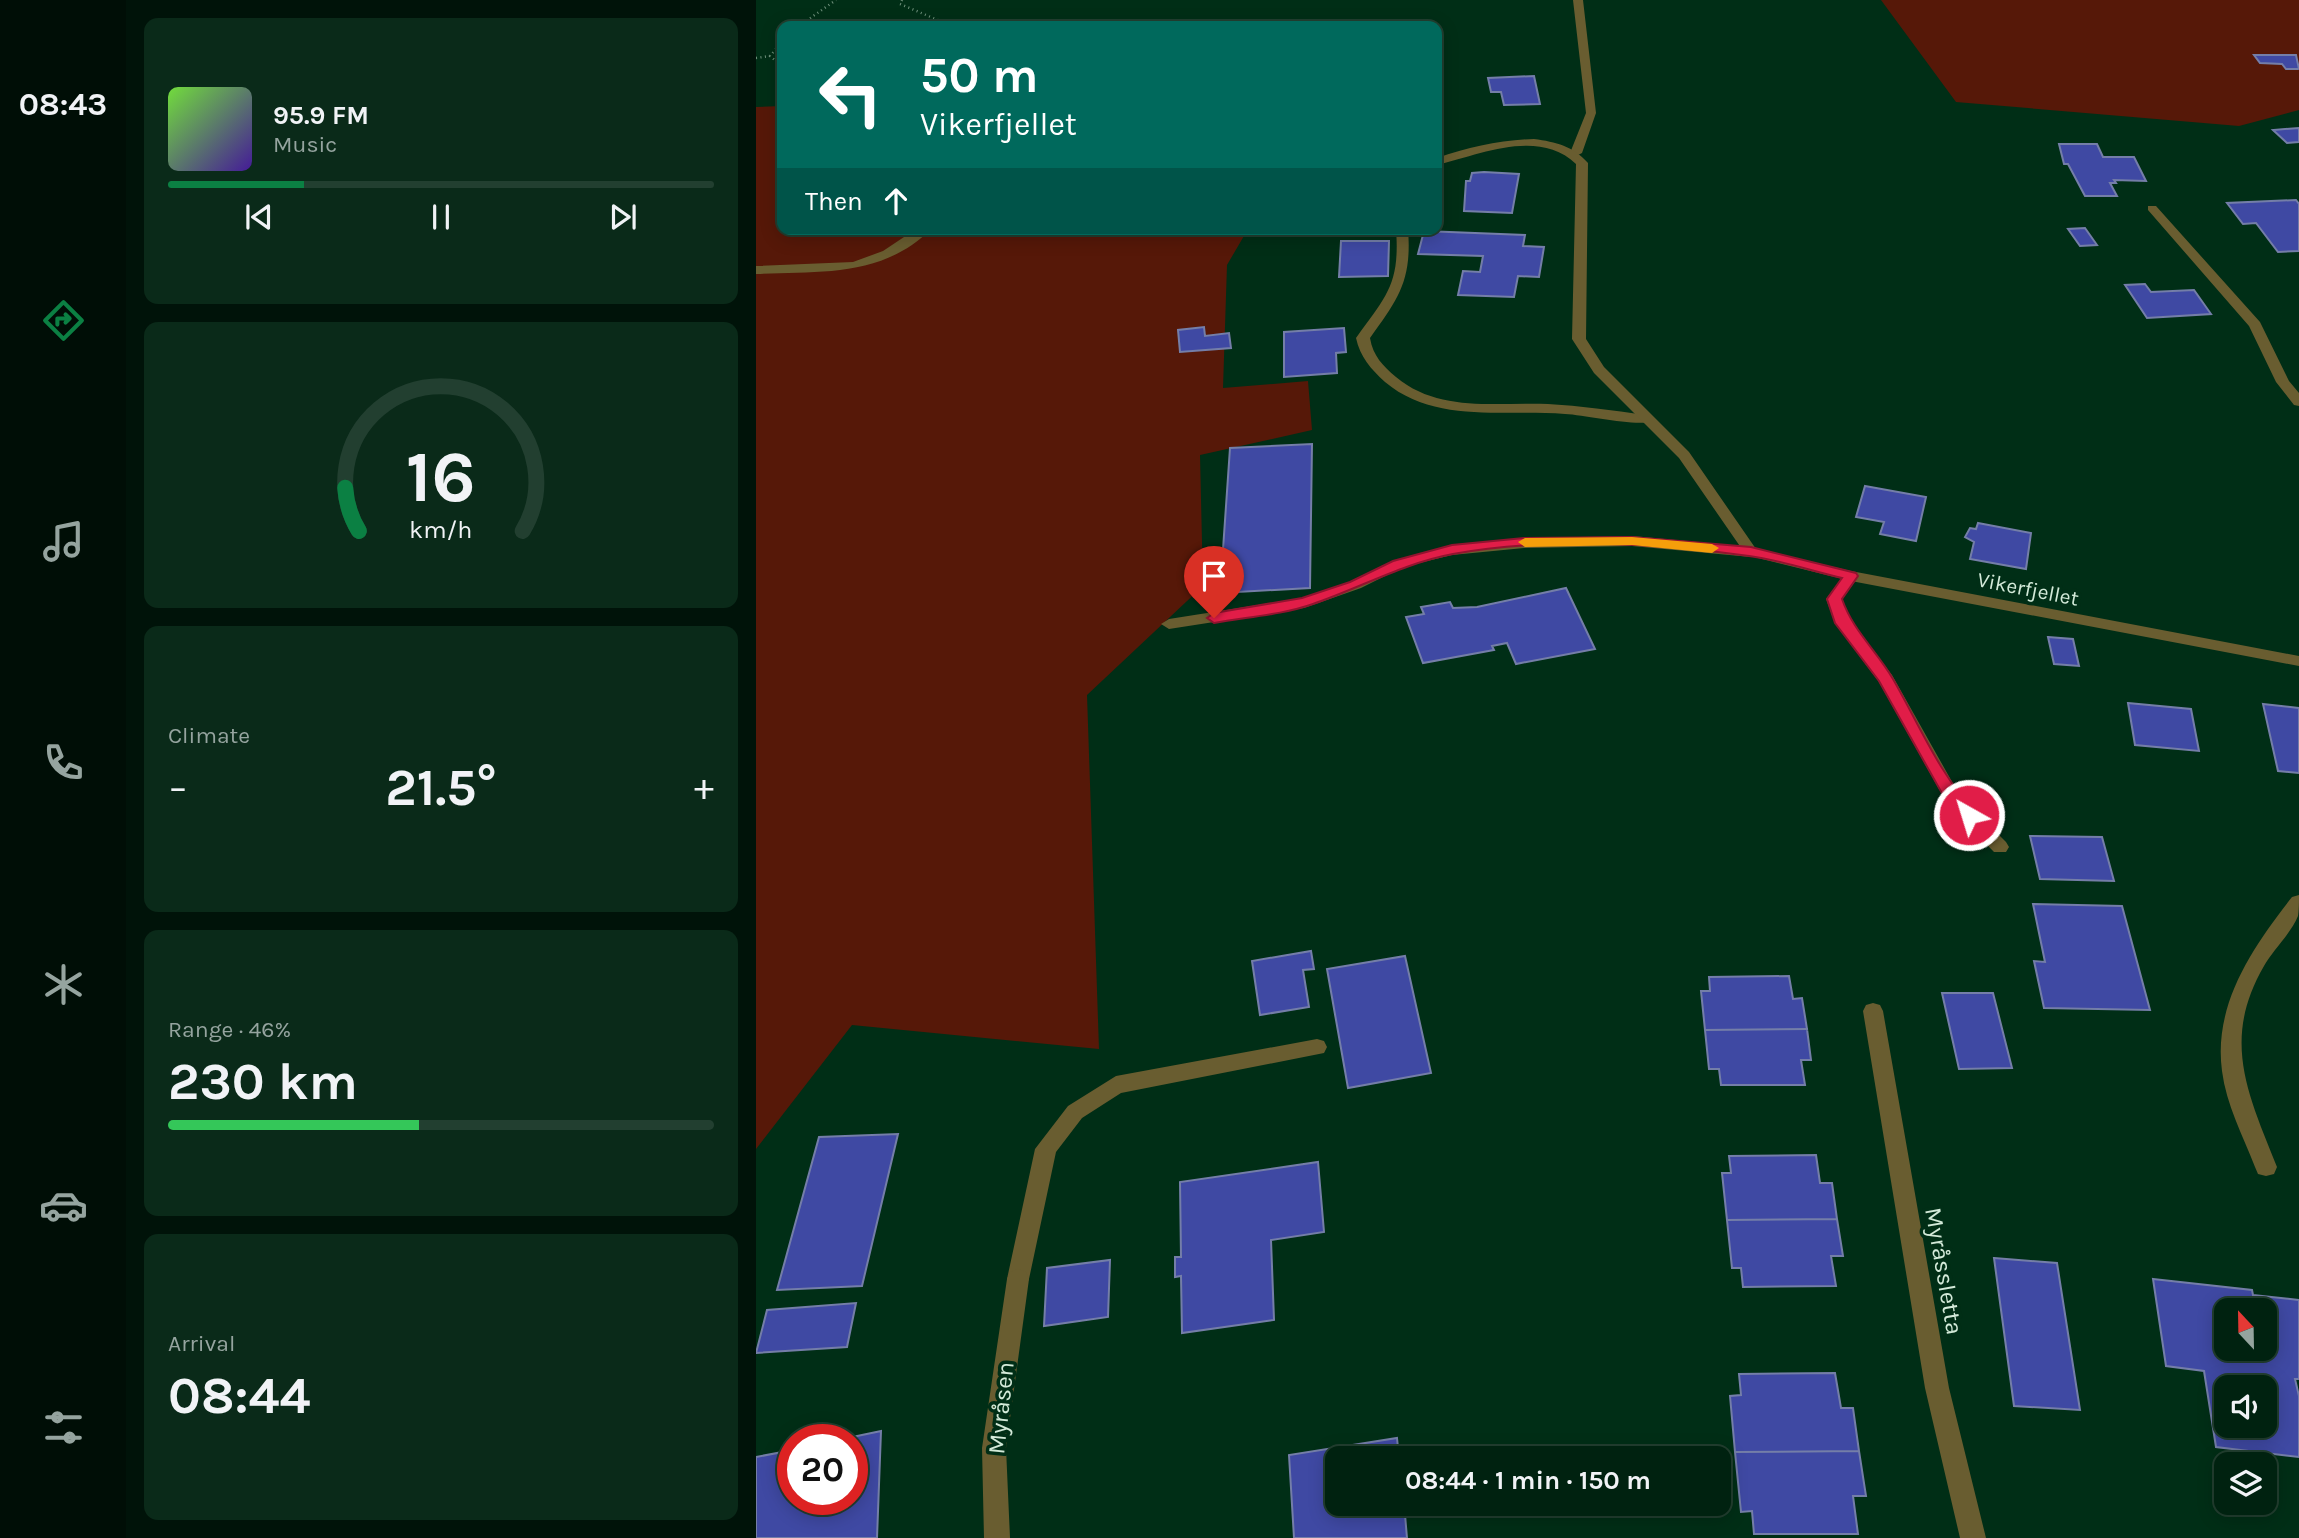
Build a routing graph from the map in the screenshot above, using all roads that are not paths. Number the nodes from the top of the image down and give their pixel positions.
1 (1578, 0) edge
2 (1576, 153) junction
3 (1442, 159) edge
4 (2152, 208) dead end
5 (917, 235) edge
6 (1402, 235) edge
7 (756, 270) edge
8 (2299, 402) edge
9 (1645, 419) junction
10 (1751, 552) junction
11 (1851, 576) junction
12 (1169, 624) dead end
13 (2299, 661) edge
14 (2000, 847) dead end
15 (2299, 902) edge
16 (1873, 1011) dead end
17 (1317, 1047) dead end
18 (2266, 1167) dead end
19 (997, 1538) edge
20 (1972, 1538) edge

1 - 2 street
2 - 3 street
2 - 9 street
4 - 8 street
5 - 7 street
6 - 9 street
9 - 10 street
10 - 11 street, Vikerfjellet
10 - 12 street, Vikerfjellet
11 - 13 street, Vikerfjellet
11 - 14 street
15 - 18 street
16 - 20 street, Myråssletta
17 - 19 street, Myråsen

